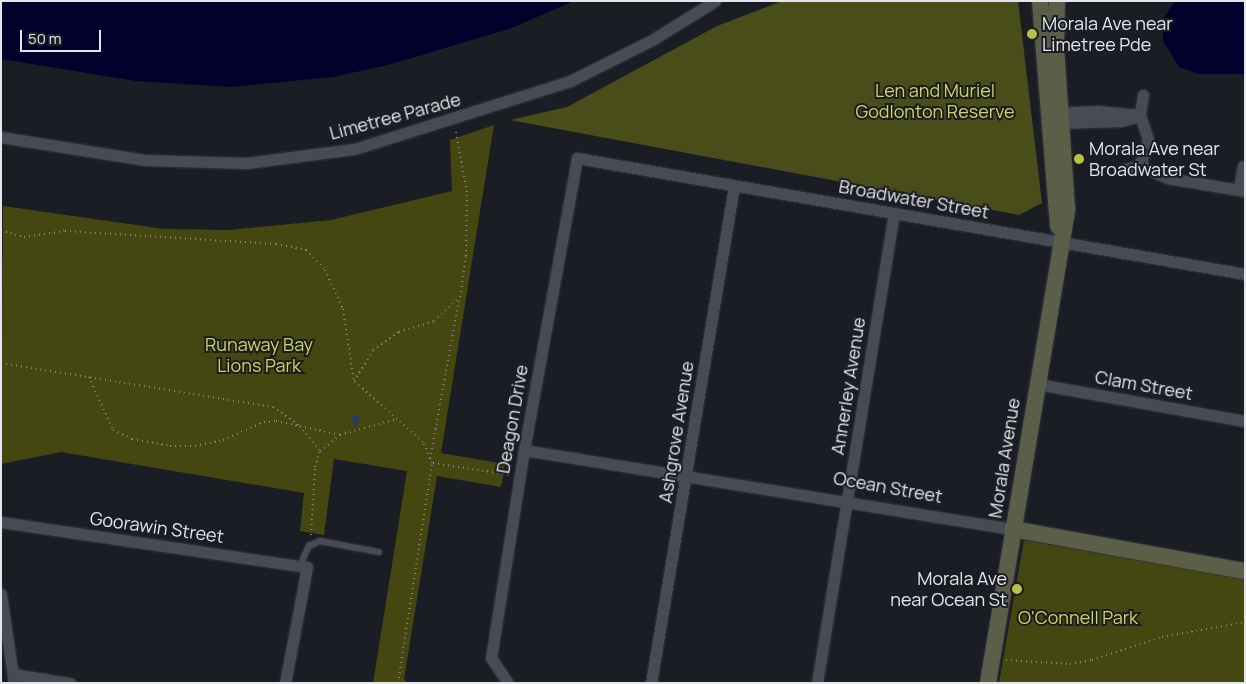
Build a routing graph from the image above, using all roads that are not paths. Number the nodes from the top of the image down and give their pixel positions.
1 (714, 1) edge
2 (1040, 1) edge
3 (1057, 1) edge
4 (1144, 95) dead end
5 (1140, 116) junction
6 (1056, 118) junction
7 (1, 137) edge
8 (577, 158) joint
9 (1142, 164) junction
10 (1243, 166) dead end
11 (1120, 171) dead end
12 (734, 186) junction
13 (1242, 191) edge
14 (894, 214) junction
15 (1060, 240) junction
16 (1245, 274) edge
17 (1037, 384) junction
18 (1245, 421) edge
19 (524, 450) junction
20 (687, 475) junction
21 (848, 501) junction
22 (1, 522) edge
23 (1013, 529) junction
24 (379, 552) dead end
25 (303, 567) junction
26 (1245, 570) edge
27 (1, 594) edge
28 (14, 678) edge
29 (70, 683) edge
30 (285, 683) edge
31 (508, 683) edge
32 (651, 683) edge
33 (817, 683) edge
34 (988, 683) edge

1 - 7 street, Limetree Parade
2 - 6 main road, Morala Avenue
3 - 6 main road, Morala Avenue
4 - 5 street
5 - 6 street
5 - 9 street
6 - 15 main road, Morala Avenue
8 - 12 street, Broadwater Street
8 - 19 street, Deagon Drive
9 - 11 street
9 - 13 street
10 - 13 street
12 - 14 street, Broadwater Street
12 - 20 street, Ashgrove Avenue
14 - 15 street, Broadwater Street
14 - 21 street, Annerley Avenue
15 - 16 street, Broadwater Street
15 - 17 main road, Morala Avenue
17 - 18 street, Clam Street
17 - 23 main road, Morala Avenue
19 - 20 street, Ocean Street
19 - 31 street, Deagon Drive
20 - 21 street, Ocean Street
20 - 32 street, Ashgrove Avenue
21 - 23 street, Ocean Street
21 - 33 street, Annerley Avenue
22 - 25 street, Goorawin Street
23 - 26 main road, Ocean Street
23 - 34 main road, Morala Avenue
24 - 25 lane
25 - 30 street
27 - 28 street
28 - 29 street

